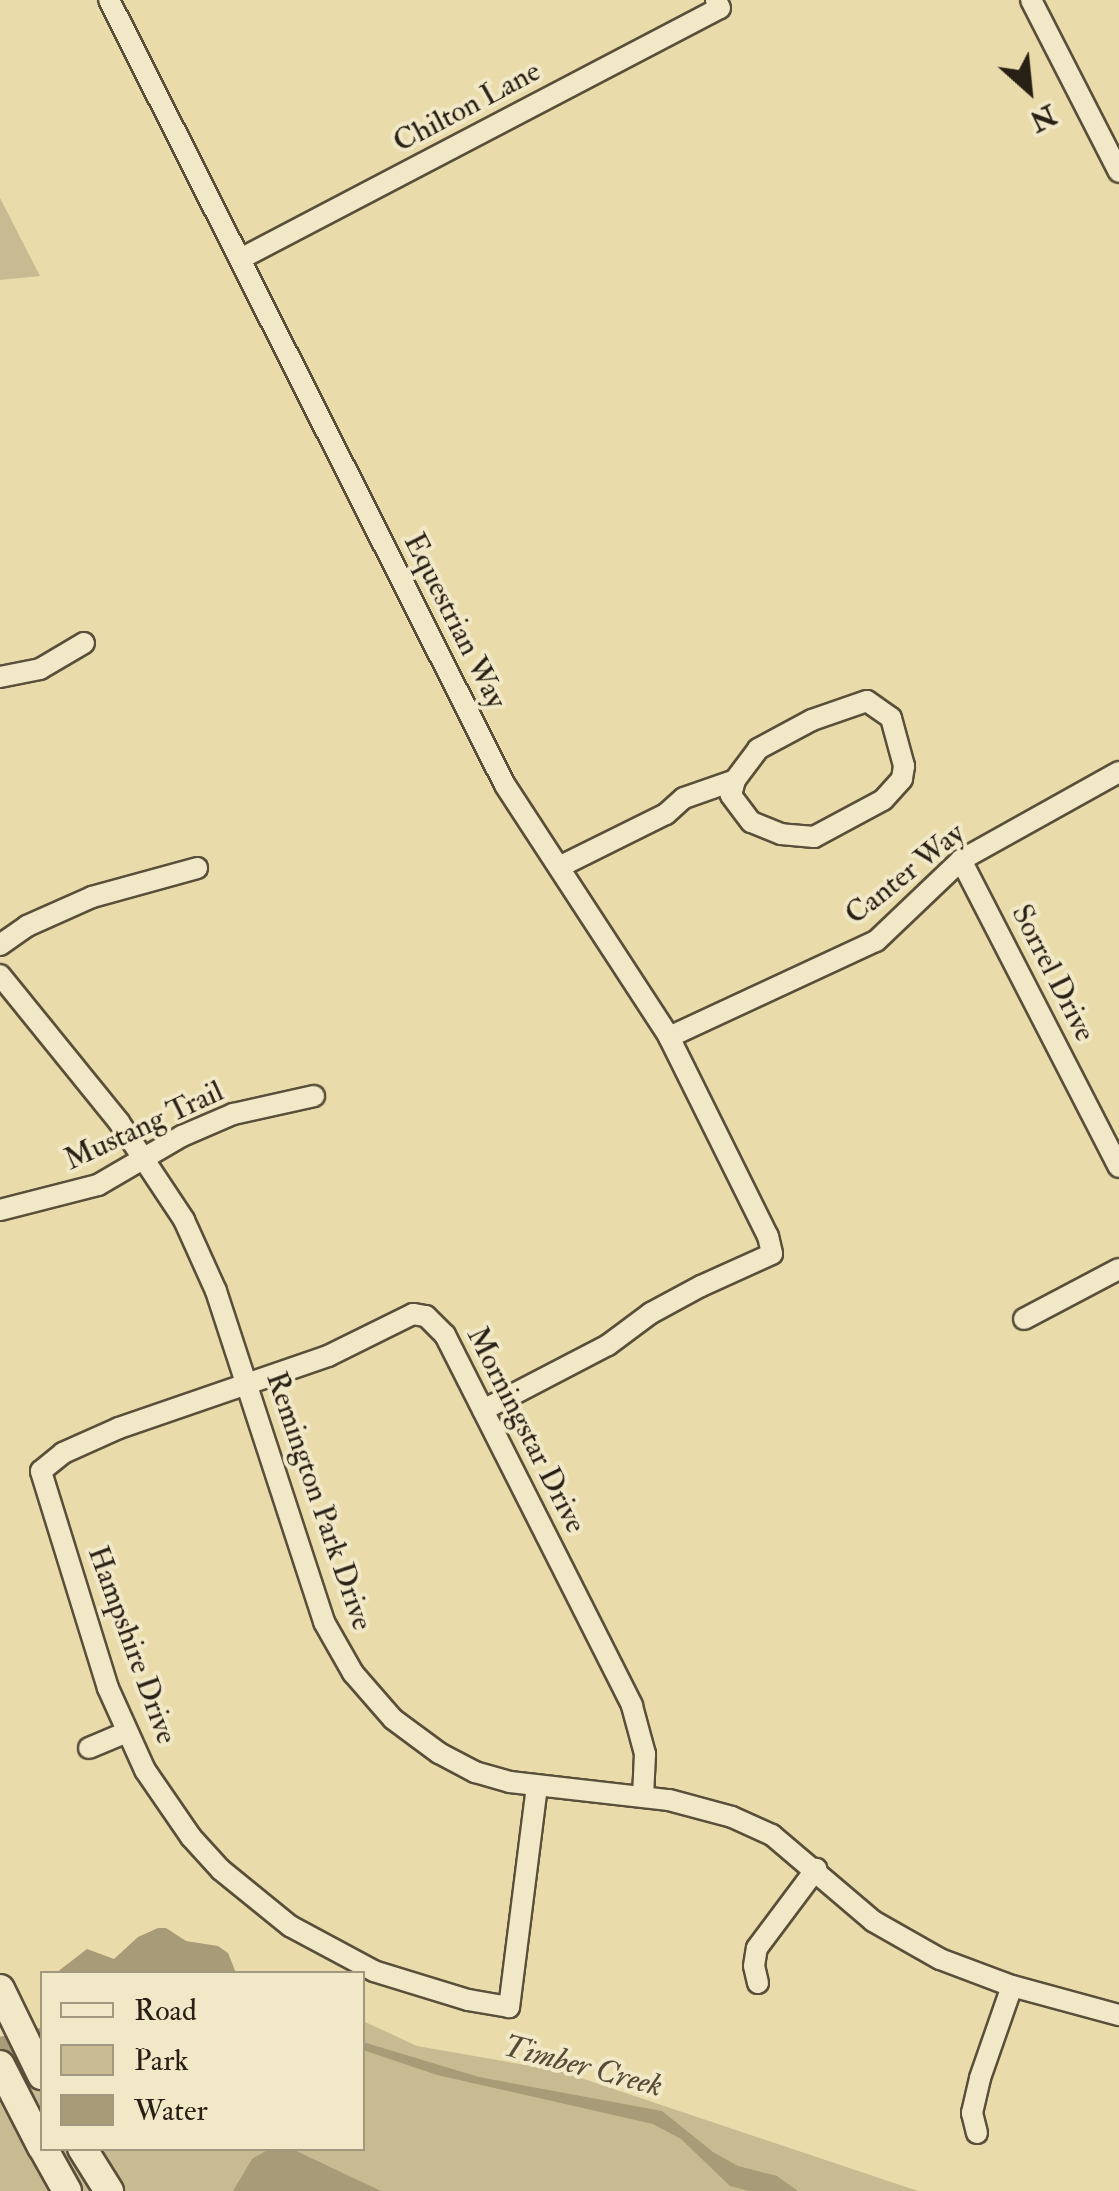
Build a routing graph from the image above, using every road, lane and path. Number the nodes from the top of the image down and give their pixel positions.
1 (109, 0) edge
2 (1030, 0) edge
3 (718, 4) edge
4 (1119, 172) edge
5 (242, 258) junction
6 (84, 644) dead end
7 (0, 677) edge
8 (1119, 772) edge
9 (734, 780) junction
10 (961, 860) junction
11 (558, 867) junction
12 (197, 868) dead end
13 (0, 945) edge
14 (0, 975) edge
15 (670, 1037) junction
16 (314, 1096) dead end
17 (144, 1158) junction
18 (1119, 1166) edge
19 (0, 1210) edge
20 (1119, 1269) edge
21 (1024, 1319) dead end
22 (248, 1384) junction
23 (483, 1410) junction
24 (41, 1471) joint
25 (127, 1732) junction
26 (89, 1748) dead end
27 (537, 1786) junction
28 (643, 1797) junction
29 (816, 1869) junction
30 (758, 1984) dead end
31 (1012, 1986) junction
32 (3, 1996) edge
33 (1119, 2016) edge
34 (0, 2065) edge
35 (40, 2071) edge
36 (976, 2132) dead end
37 (40, 2143) edge
38 (45, 2151) edge
39 (84, 2151) edge
40 (67, 2191) edge
41 (108, 2191) edge

1 - 5 street, Equestrian Way
2 - 4 street
3 - 5 street, Chilton Lane
5 - 11 street, Equestrian Way
6 - 7 street
8 - 10 street, Canter Way
9 - 9 street
9 - 11 street
10 - 15 street, Canter Way
10 - 18 street, Sorrel Drive
11 - 15 street, Equestrian Way
12 - 13 street
14 - 17 street, Remington Park Drive
15 - 23 street, Equestrian Way
16 - 17 street, Mustang Trail
17 - 19 street, Mustang Trail
17 - 22 street, Remington Park Drive
20 - 21 street
22 - 23 street, Morningstar Drive
22 - 24 street, Morningstar Drive
22 - 27 street, Remington Park Drive
23 - 28 street, Morningstar Drive
24 - 25 street, Hampshire Drive
25 - 26 street
25 - 27 street, Hampshire Drive
27 - 28 street, Remington Park Drive
28 - 29 street, Remington Park Drive
29 - 30 street
29 - 31 street, Remington Park Drive
31 - 33 street, Remington Park Drive
31 - 36 street
32 - 35 main road
34 - 37 main road
38 - 40 main road
39 - 41 main road

